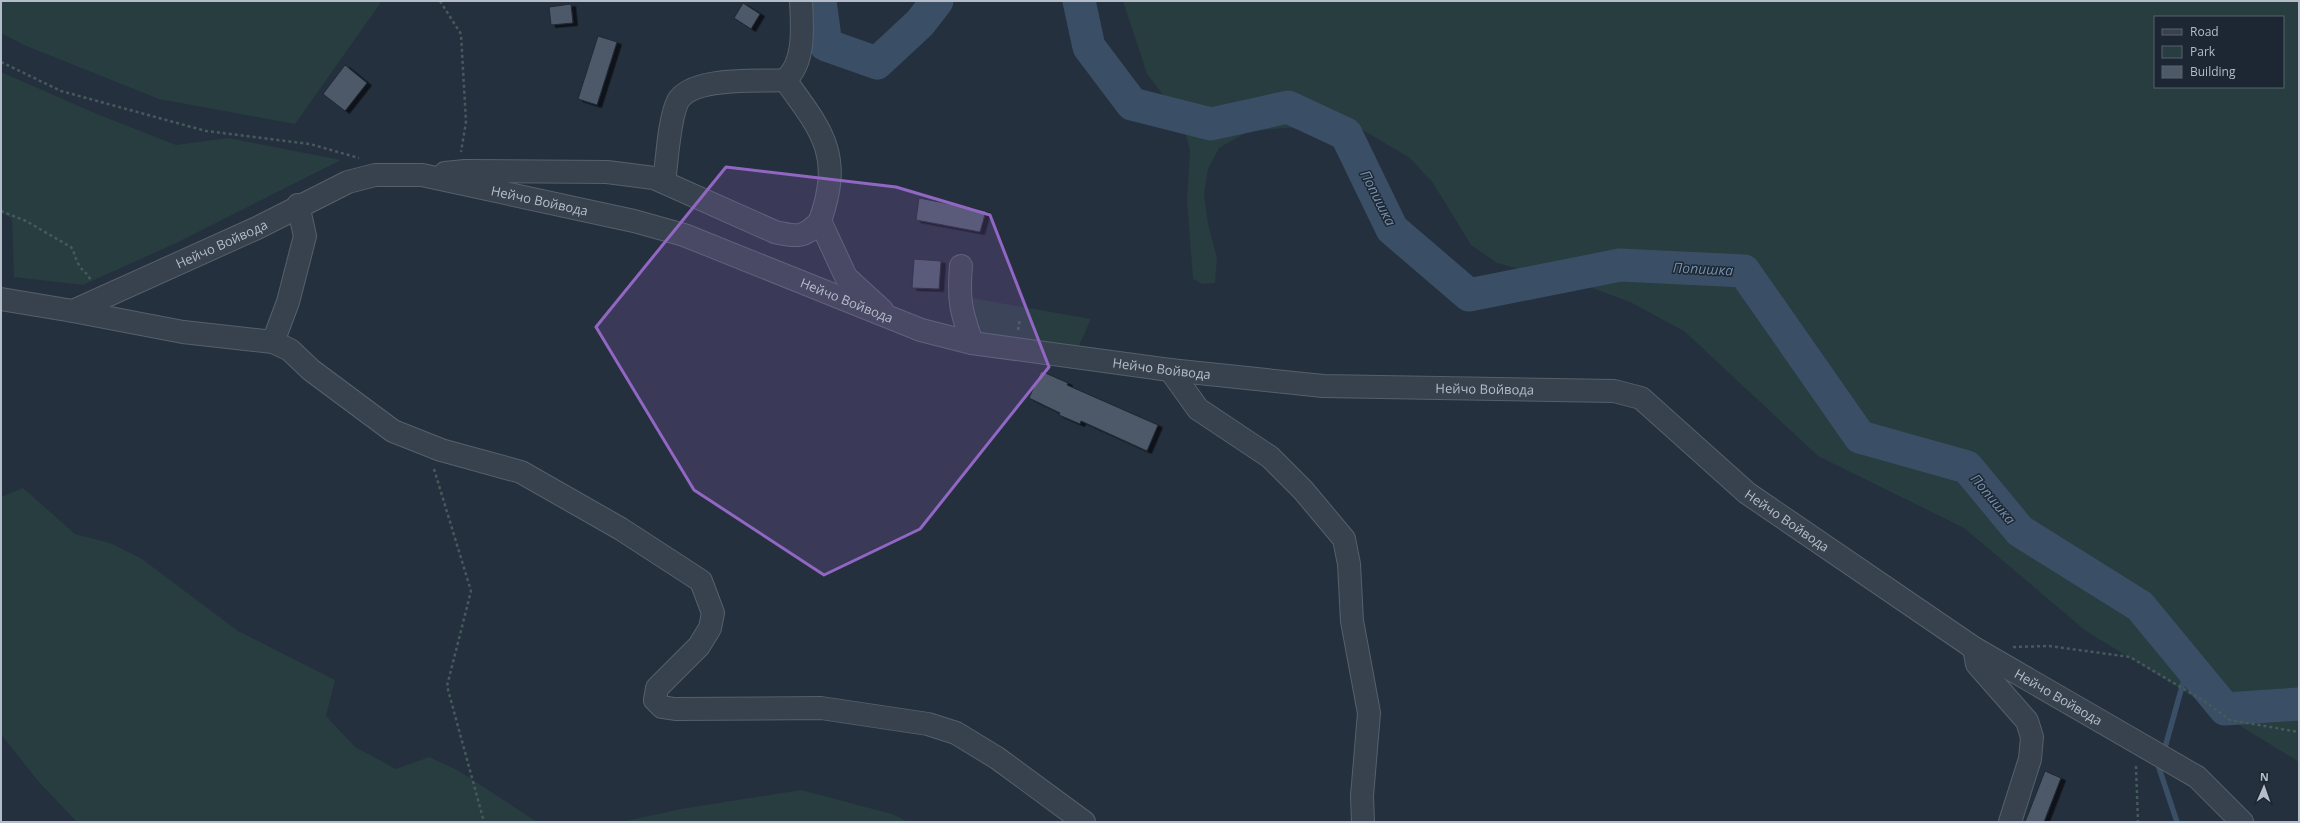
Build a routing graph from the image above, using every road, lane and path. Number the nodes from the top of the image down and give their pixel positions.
1 (440, 1) edge
2 (801, 1) edge
3 (1, 62) edge
4 (785, 80) junction
5 (362, 158) dead end
6 (457, 172) junction
7 (422, 175) junction
8 (664, 182) junction
9 (298, 206) junction
10 (1, 211) edge
11 (820, 221) junction
12 (960, 266) dead end
13 (1, 299) edge
14 (99, 300) junction
15 (73, 311) junction
16 (892, 318) junction
17 (273, 342) junction
18 (972, 343) junction
19 (1170, 370) junction
20 (426, 444) junction
21 (2012, 647) dead end
22 (1974, 648) junction
23 (2299, 732) edge
24 (2136, 742) junction
25 (484, 822) edge
26 (1084, 822) edge
27 (1363, 822) edge
28 (2010, 822) edge
29 (2138, 822) edge
30 (2242, 822) edge

1 - 6 path
2 - 4 street
3 - 5 path
4 - 8 street
4 - 11 street
6 - 7 street
6 - 8 street
7 - 9 street, Нейчо Войвода
7 - 16 street, Нейчо Войвода
8 - 11 street
9 - 14 street, Нейчо Войвода
9 - 17 street
10 - 14 path
11 - 16 street
12 - 18 street
13 - 15 street
14 - 15 street, Нейчо Войвода
15 - 17 street
16 - 18 street, Нейчо Войвода
17 - 20 street
18 - 19 street, Нейчо Войвода
19 - 22 street, Нейчо Войвода
19 - 27 street
20 - 25 path
20 - 26 street
21 - 23 path
22 - 24 street, Нейчо Войвода
22 - 28 street
24 - 29 path
24 - 30 street, Нейчо Войвода

